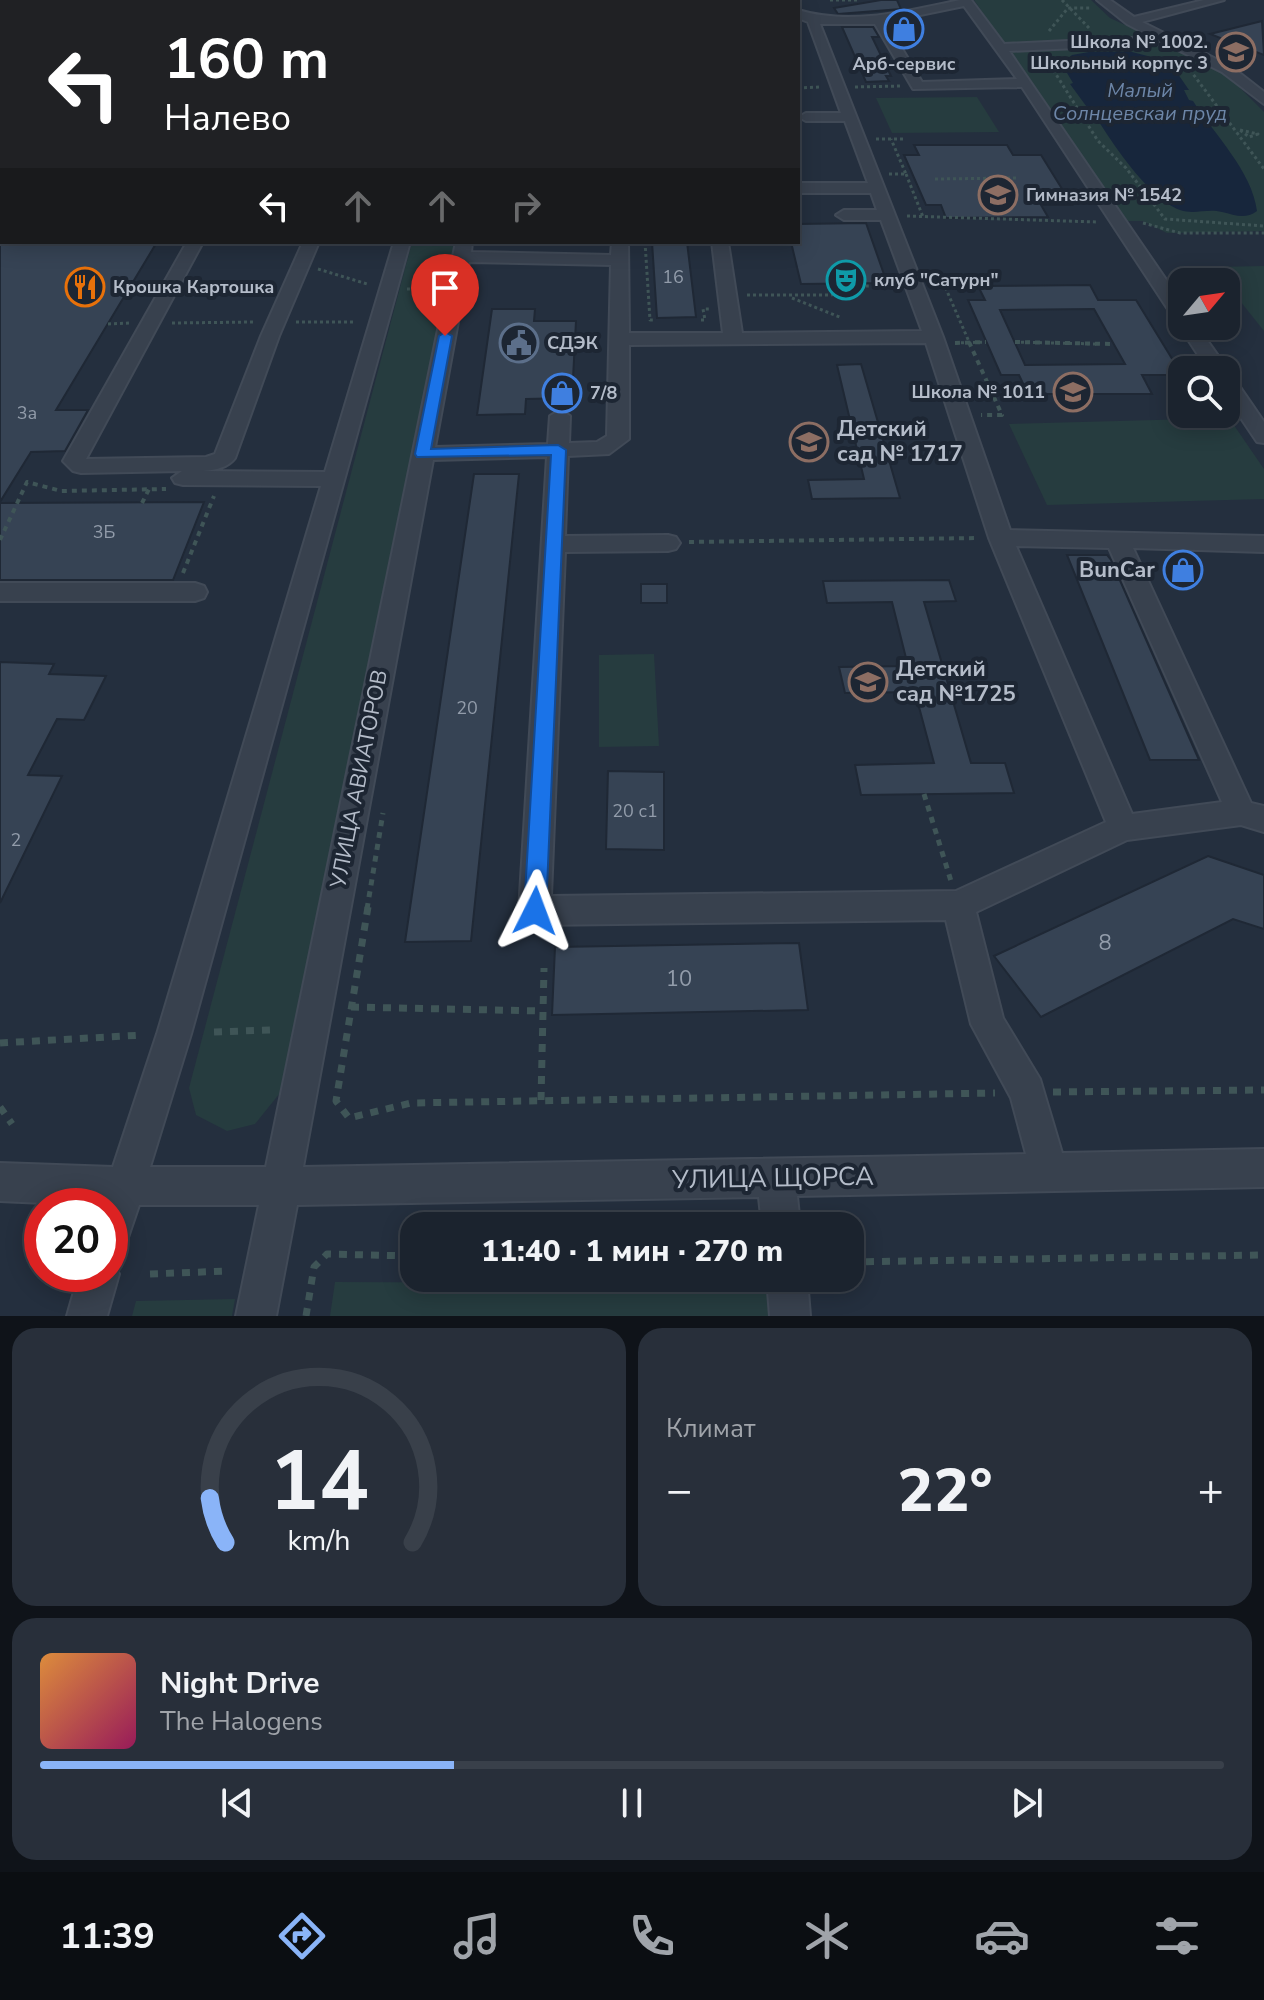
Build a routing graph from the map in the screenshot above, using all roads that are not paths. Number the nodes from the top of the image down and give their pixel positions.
1 (1153, 0) edge
2 (1218, 0) edge
3 (967, 1) edge
4 (1107, 4) edge
5 (1178, 10) junction
6 (800, 15) edge
7 (813, 20) junction
8 (879, 20) junction
9 (1131, 21) junction
10 (800, 37) edge
11 (819, 37) junction
12 (1170, 39) junction
13 (1001, 48) junction
14 (1026, 83) junction
15 (1261, 93) edge
16 (806, 117) dead end
17 (849, 117) junction
18 (800, 188) edge
19 (877, 188) junction
20 (844, 215) dead end
21 (887, 215) junction
22 (194, 244) edge
23 (310, 244) edge
24 (401, 244) edge
25 (720, 244) edge
26 (462, 250) edge
27 (620, 251) edge
28 (1168, 297) edge
29 (934, 337) junction
30 (619, 339) junction
31 (733, 339) junction
32 (1240, 402) edge
33 (560, 416) dead end
34 (1264, 437) edge
35 (558, 450) junction
36 (422, 454) junction
37 (142, 466) junction
38 (332, 479) junction
39 (1001, 538) junction
40 (1117, 540) junction
41 (668, 543) road end
42 (553, 544) junction
43 (1264, 544) edge
44 (185, 591) road end
45 (0, 592) edge
46 (1252, 815) edge
47 (1123, 828) junction
48 (958, 905) junction
49 (1264, 1168) edge
50 (1049, 1172) junction
51 (776, 1177) junction
52 (0, 1182) edge
53 (124, 1186) junction
54 (281, 1186) junction
55 (780, 1212) edge
56 (94, 1292) edge
57 (788, 1292) edge
58 (87, 1316) edge
59 (256, 1316) edge
60 (790, 1316) edge

1 - 5 street
2 - 5 street
3 - 8 street
3 - 13 street
4 - 9 street
5 - 9 street
6 - 7 street
7 - 8 street
7 - 11 street
8 - 14 street
9 - 12 street
10 - 11 street
11 - 17 street
12 - 13 street
12 - 15 street
13 - 14 street
14 - 28 street
16 - 17 street
17 - 19 street
18 - 19 street
19 - 21 street
20 - 21 street
21 - 29 street
22 - 37 street
23 - 37 street
24 - 38 street
25 - 31 street
26 - 27 street
26 - 36 street, УЛИЦА АВИАТОРОВ
27 - 30 street
29 - 31 street
29 - 39 street
30 - 31 street
30 - 35 street
32 - 34 street
33 - 35 street
35 - 36 street
35 - 42 street
36 - 54 street, УЛИЦА АВИАТОРОВ
37 - 38 street
38 - 53 street
39 - 40 street
39 - 47 street
40 - 43 street
40 - 46 street
41 - 42 street
42 - 48 street
44 - 45 street
46 - 47 street
47 - 48 street
48 - 50 street
49 - 50 street, УЛИЦА ЩОРСА
50 - 51 street, УЛИЦА ЩОРСА
51 - 54 street, УЛИЦА ЩОРСА
51 - 55 street
52 - 53 street, УЛИЦА ЩОРСА
53 - 54 street, УЛИЦА ЩОРСА
54 - 59 street, УЛИЦА АВИАТОРОВ
56 - 58 street
57 - 60 street

